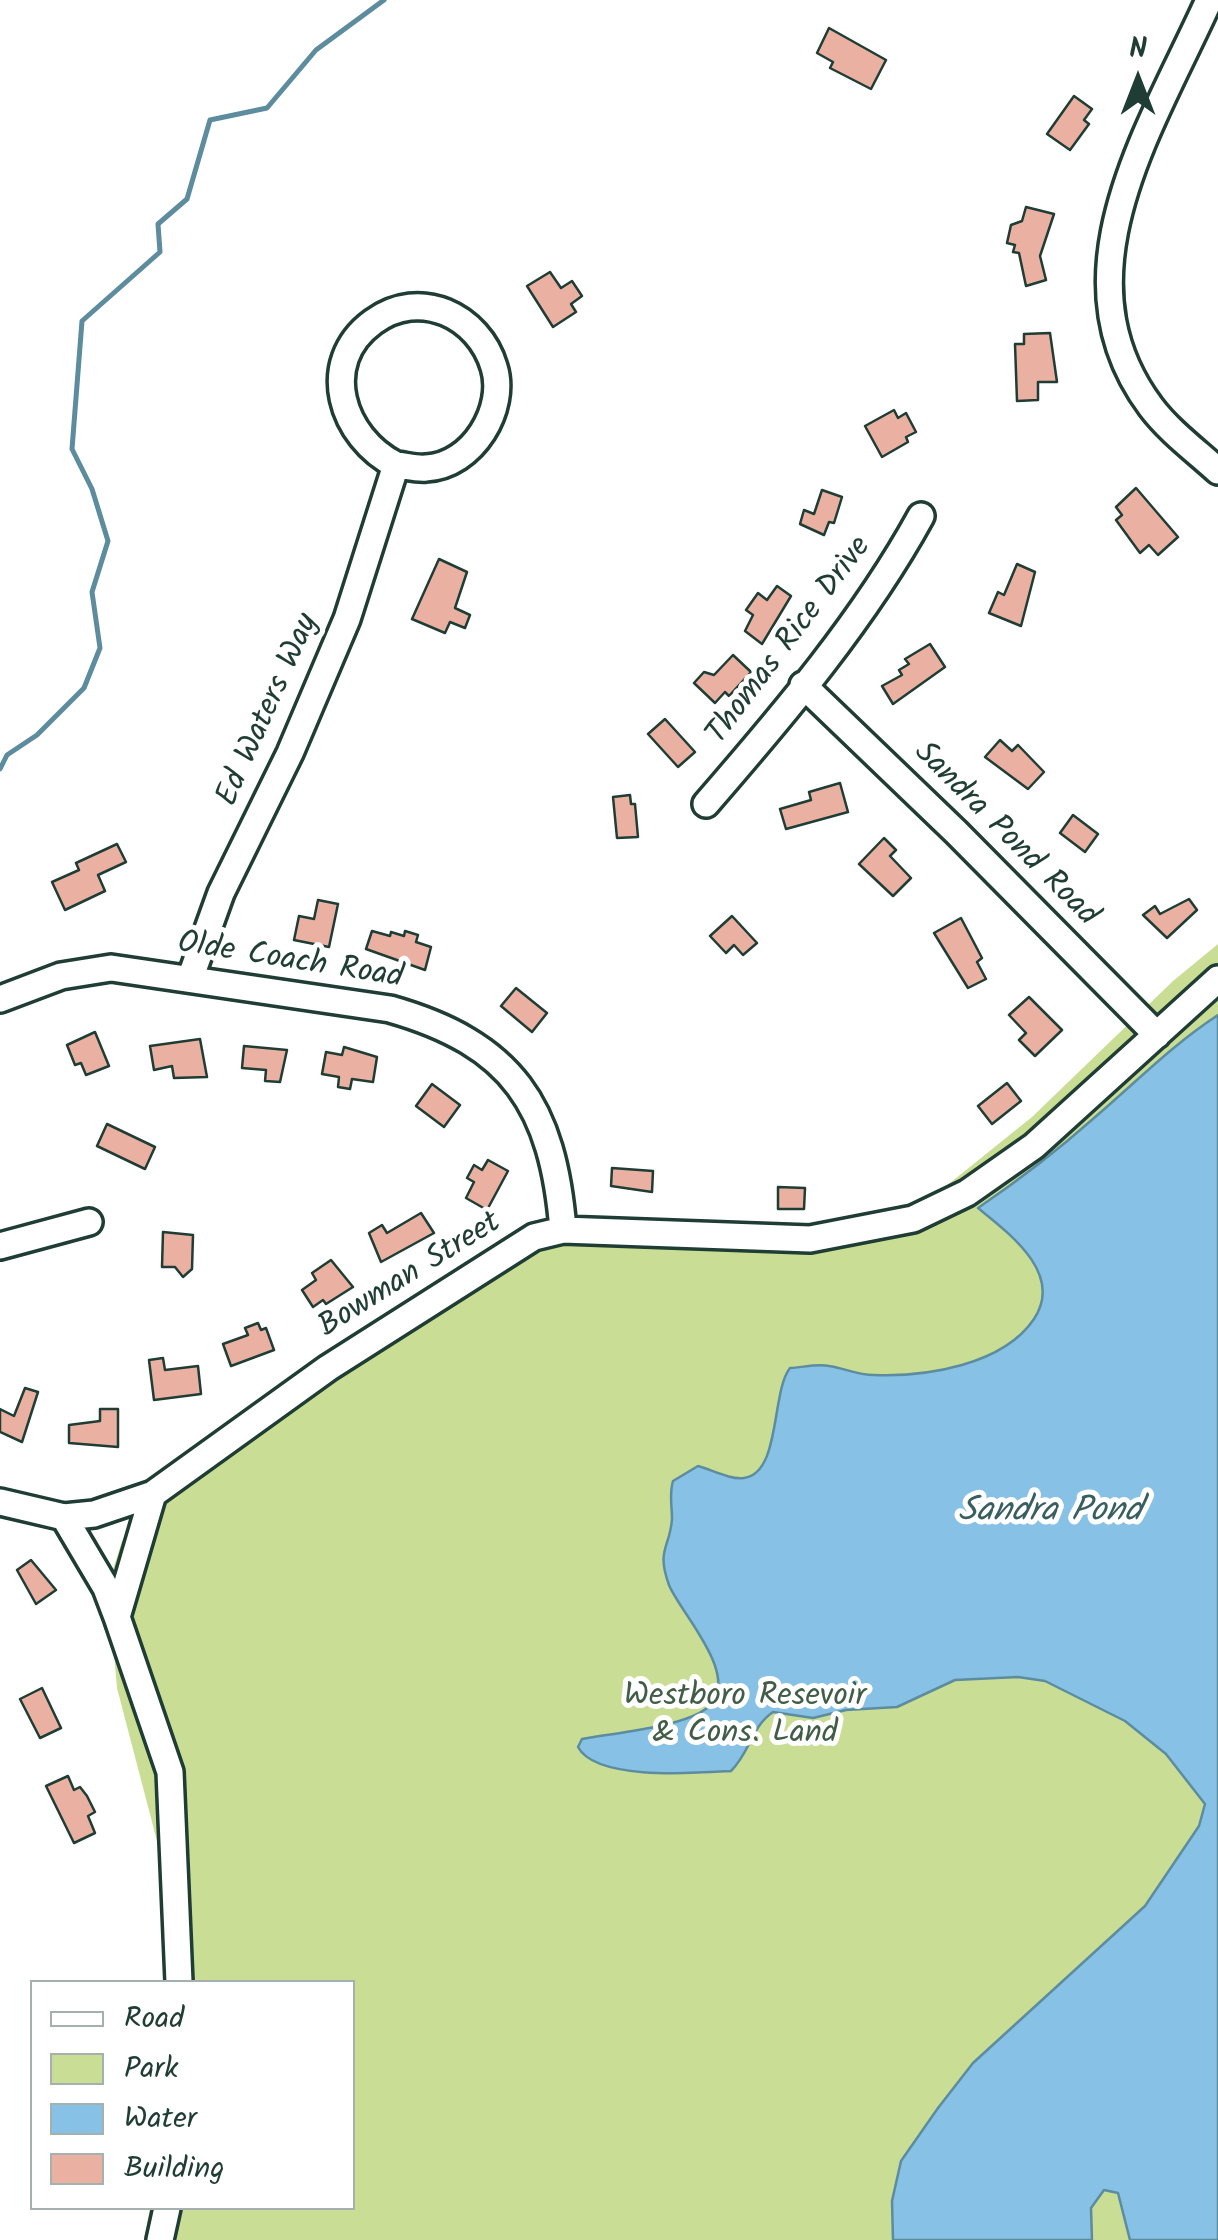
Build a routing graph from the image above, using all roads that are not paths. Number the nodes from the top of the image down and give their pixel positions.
1 (1209, 0) edge
2 (396, 465) junction
3 (1218, 471) edge
4 (921, 516) dead end
5 (803, 685) junction
6 (706, 804) dead end
7 (190, 979) junction
8 (1218, 979) edge
9 (0, 999) edge
10 (1157, 1035) junction
11 (90, 1222) dead end
12 (563, 1230) junction
13 (0, 1246) edge
14 (153, 1494) junction
15 (0, 1502) edge
16 (64, 1516) junction
17 (117, 1617) junction
18 (179, 1980) edge
19 (167, 2210) edge
20 (160, 2240) edge

1 - 3 street
2 - 2 street
2 - 7 street, Ed Waters Way
4 - 5 street, Thomas Rice Drive
5 - 6 street, Thomas Rice Drive
5 - 10 street, Sandra Pond Road
7 - 9 street, Olde Coach Road
7 - 12 street, Olde Coach Road
8 - 10 street, Bowman Street
10 - 12 street, Bowman Street
11 - 13 street
12 - 14 street, Bowman Street
14 - 16 street, Bowman Street
14 - 17 street
15 - 16 street
16 - 17 street
17 - 18 street
19 - 20 street

